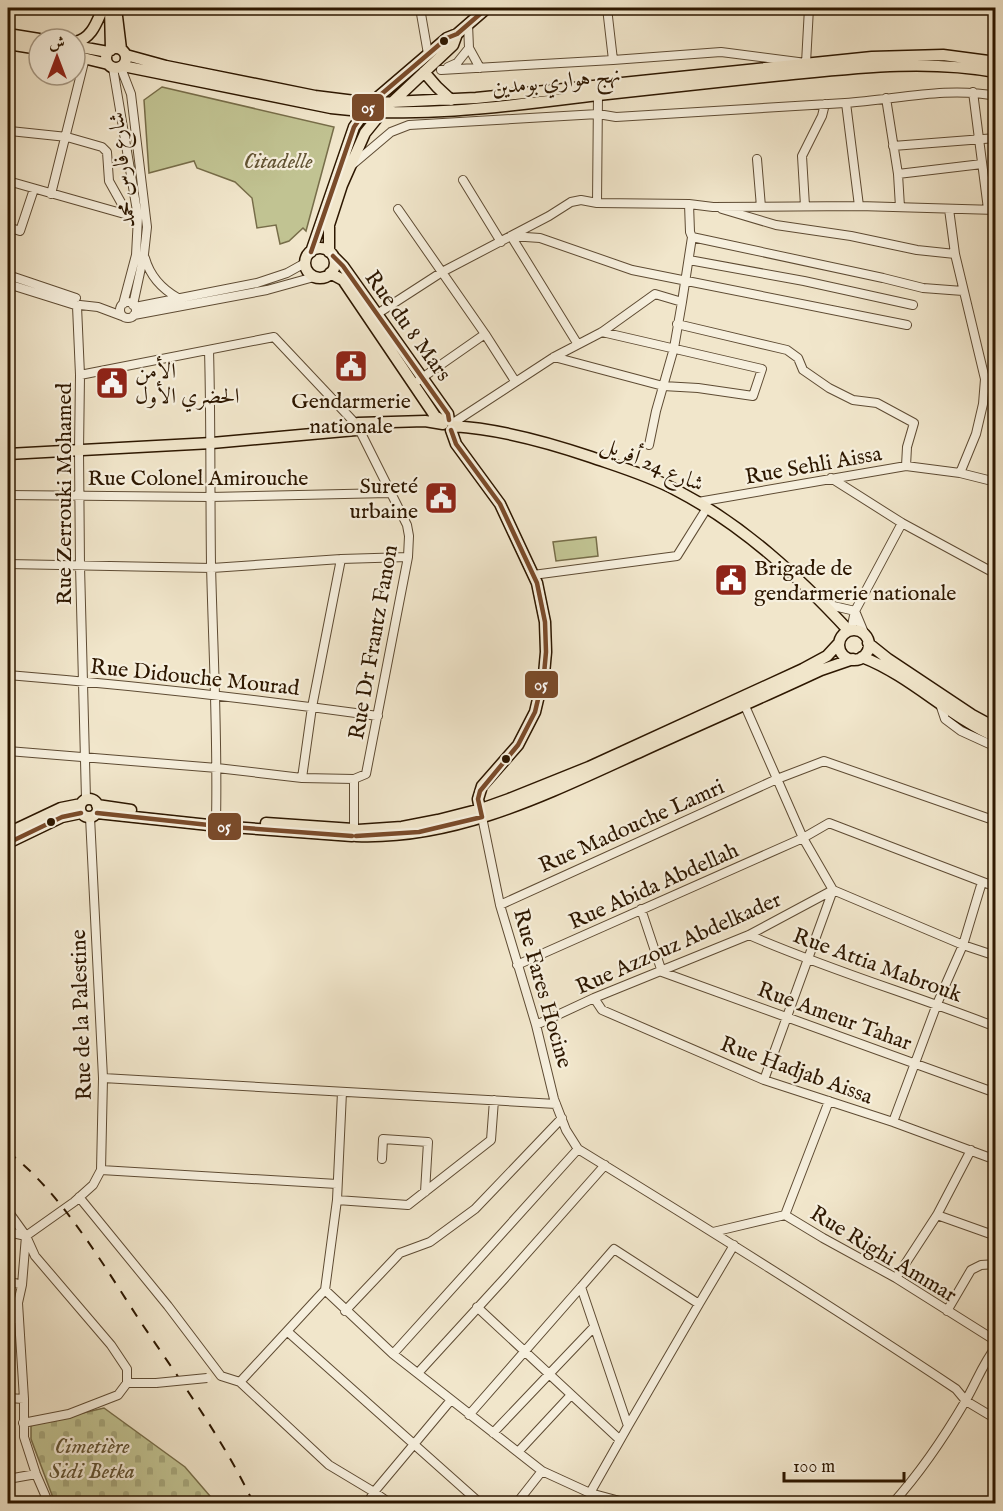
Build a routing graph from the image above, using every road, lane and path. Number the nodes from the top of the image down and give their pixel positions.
1 (104, 8) edge
2 (110, 8) edge
3 (116, 8) edge
4 (420, 8) edge
5 (487, 8) edge
6 (607, 8) edge
7 (808, 8) edge
8 (468, 24) junction
9 (8, 34) edge
10 (457, 34) junction
11 (27, 37) edge
12 (87, 37) edge
13 (8, 44) edge
14 (27, 47) edge
15 (87, 48) edge
16 (470, 48) junction
17 (428, 54) junction
18 (87, 57) edge
19 (117, 59) junction
20 (613, 60) junction
21 (996, 62) edge
22 (806, 63) junction
23 (480, 68) junction
24 (426, 70) junction
25 (441, 70) junction
26 (996, 72) edge
27 (75, 87) edge
28 (973, 92) junction
29 (598, 95) junction
30 (996, 96) edge
31 (886, 98) junction
32 (451, 100) junction
33 (371, 102) junction
34 (392, 102) junction
35 (846, 103) junction
36 (825, 104) junction
37 (363, 112) junction
38 (382, 112) junction
39 (598, 114) junction
40 (9, 130) edge
41 (67, 137) junction
42 (996, 138) edge
43 (8, 140) edge
44 (979, 140) junction
45 (893, 146) junction
46 (757, 159) dead end
47 (982, 164) junction
48 (350, 168) junction
49 (898, 174) junction
50 (463, 180) dead end
51 (8, 181) edge
52 (34, 189) junction
53 (51, 194) junction
54 (597, 203) junction
55 (689, 204) junction
56 (805, 206) junction
57 (859, 206) junction
58 (713, 207) junction
59 (761, 207) junction
60 (900, 207) junction
61 (398, 209) dead end
62 (949, 209) junction
63 (992, 210) edge
64 (128, 215) junction
65 (142, 217) junction
66 (996, 220) edge
67 (8, 227) edge
68 (511, 236) junction
69 (692, 237) junction
70 (501, 242) junction
71 (311, 252) junction
72 (144, 254) junction
73 (331, 254) junction
74 (955, 254) junction
75 (689, 260) junction
76 (305, 263) junction
77 (442, 272) junction
78 (330, 273) junction
79 (314, 277) junction
80 (9, 280) edge
81 (686, 280) junction
82 (963, 291) junction
83 (178, 298) junction
84 (682, 302) junction
85 (78, 303) junction
86 (913, 304) dead end
87 (8, 309) edge
88 (122, 309) junction
89 (134, 309) junction
90 (377, 314) junction
91 (677, 324) junction
92 (907, 325) dead end
93 (602, 332) junction
94 (485, 334) junction
95 (577, 343) junction
96 (674, 348) junction
97 (209, 350) junction
98 (554, 357) junction
99 (80, 375) junction
100 (423, 377) junction
101 (515, 381) junction
102 (414, 384) junction
103 (663, 386) junction
104 (448, 424) junction
105 (358, 427) junction
106 (212, 443) junction
107 (649, 445) dead end
108 (79, 451) junction
109 (8, 454) edge
110 (906, 466) junction
111 (960, 472) junction
112 (831, 478) junction
113 (996, 482) edge
114 (389, 493) junction
115 (8, 495) edge
116 (80, 496) junction
117 (210, 497) junction
118 (703, 505) junction
119 (902, 522) junction
120 (408, 557) junction
121 (341, 559) junction
122 (8, 564) edge
123 (80, 566) junction
124 (212, 568) junction
125 (996, 574) edge
126 (533, 575) junction
127 (825, 604) junction
128 (855, 610) junction
129 (845, 635) junction
130 (867, 639) junction
131 (857, 658) junction
132 (8, 675) edge
133 (85, 681) junction
134 (216, 696) junction
135 (940, 704) junction
136 (745, 706) junction
137 (312, 707) junction
138 (378, 717) junction
139 (996, 728) edge
140 (996, 737) edge
141 (996, 747) edge
142 (8, 751) edge
143 (85, 758) junction
144 (217, 768) junction
145 (302, 778) junction
146 (354, 779) junction
147 (777, 779) junction
148 (89, 809) junction
149 (481, 813) junction
150 (216, 820) junction
151 (996, 821) edge
152 (354, 832) junction
153 (8, 833) edge
154 (803, 837) junction
155 (8, 843) edge
156 (982, 882) junction
157 (996, 887) edge
158 (832, 890) junction
159 (500, 905) junction
160 (641, 909) junction
161 (749, 935) junction
162 (963, 945) junction
163 (996, 956) edge
164 (806, 960) junction
165 (517, 965) junction
166 (662, 972) junction
167 (594, 999) junction
168 (937, 1004) junction
169 (787, 1017) junction
170 (536, 1025) junction
171 (996, 1027) edge
172 (916, 1063) junction
173 (103, 1078) junction
174 (764, 1080) junction
175 (342, 1092) junction
176 (996, 1093) edge
177 (494, 1100) junction
178 (829, 1101) junction
179 (556, 1104) junction
180 (561, 1118) junction
181 (893, 1122) junction
182 (578, 1149) junction
183 (971, 1150) junction
184 (382, 1159) dead end
185 (996, 1160) edge
186 (605, 1165) junction
187 (101, 1170) junction
188 (337, 1184) junction
189 (425, 1192) junction
190 (77, 1199) junction
191 (337, 1200) junction
192 (8, 1211) edge
193 (785, 1215) junction
194 (937, 1215) junction
195 (8, 1232) edge
196 (713, 1232) junction
197 (26, 1236) junction
198 (996, 1236) edge
199 (734, 1245) junction
200 (996, 1264) edge
201 (896, 1278) junction
202 (8, 1281) edge
203 (22, 1285) junction
204 (582, 1287) junction
205 (325, 1290) junction
206 (18, 1303) junction
207 (699, 1304) junction
208 (477, 1308) junction
209 (345, 1311) junction
210 (947, 1311) junction
211 (594, 1327) junction
212 (8, 1331) edge
213 (288, 1332) junction
214 (996, 1341) edge
215 (996, 1347) edge
216 (524, 1352) junction
217 (393, 1354) junction
218 (992, 1358) edge
219 (418, 1373) junction
220 (549, 1374) junction
221 (221, 1376) junction
222 (240, 1382) junction
223 (127, 1383) junction
224 (571, 1395) junction
225 (8, 1398) edge
226 (24, 1399) junction
227 (451, 1400) junction
228 (966, 1401) junction
229 (469, 1415) junction
230 (996, 1419) edge
231 (23, 1423) junction
232 (628, 1426) junction
233 (493, 1433) junction
234 (619, 1439) junction
235 (414, 1442) junction
236 (518, 1452) junction
237 (542, 1471) junction
238 (36, 1474) junction
239 (8, 1479) edge
240 (374, 1492) junction
241 (590, 1493) junction
242 (49, 1503) edge
243 (368, 1503) edge
244 (391, 1503) edge
245 (481, 1503) edge
246 (516, 1503) edge
247 (631, 1503) edge
248 (892, 1503) edge

1 - 12 main road
2 - 19 main road
3 - 19 main road
4 - 17 street
5 - 8 main road
6 - 20 street
7 - 22 street
8 - 10 main road
8 - 16 street
9 - 11 main road
10 - 17 main road
10 - 24 main road
13 - 14 main road
15 - 19 main road, نهج هواري بومدين
16 - 23 street
16 - 25 street
17 - 33 main road
18 - 19 main road, نهج هواري بومدين
19 - 33 main road, نهج هواري بومدين
19 - 37 main road, نهج هواري بومدين
19 - 65 street, شارع فارس محمد
19 - 65 street, شارع فارس محمد
20 - 22 street
20 - 23 street
21 - 22 main road, نهج هواري بومدين
22 - 32 main road, نهج هواري بومدين
23 - 25 street
24 - 25 street
24 - 32 main road
24 - 34 main road
26 - 29 main road, نهج هواري بومدين
27 - 41 street
28 - 30 street
28 - 31 street
28 - 44 street
29 - 38 main road, نهج هواري بومدين
29 - 39 street
31 - 35 street
31 - 45 street
32 - 34 main road, نهج هواري بومدين
33 - 34 main road, نهج هواري بومدين
33 - 37 main road
34 - 38 main road
35 - 36 street
35 - 57 street
36 - 39 street
36 - 56 street
37 - 38 main road, نهج هواري بومدين
37 - 71 main road
38 - 48 main road
39 - 48 street
39 - 54 street
40 - 41 street
40 - 43 street
41 - 53 street
41 - 64 street
42 - 44 street
44 - 45 street
44 - 47 street
45 - 49 street
46 - 59 street
47 - 49 street
47 - 63 street
48 - 73 main road
49 - 60 street
50 - 70 street
51 - 52 street
52 - 53 street
52 - 67 street
53 - 64 street
54 - 55 street
54 - 68 street
55 - 58 street
55 - 69 street
56 - 57 street
56 - 59 street
57 - 60 street
58 - 59 street
58 - 74 street
60 - 62 street
61 - 77 street
62 - 63 street
62 - 74 street
63 - 66 street
64 - 65 street
65 - 72 street, شارع فارس محمد
65 - 88 street, شارع فارس محمد
68 - 70 street
68 - 81 street
68 - 95 street
69 - 75 street
69 - 82 street
70 - 77 street
71 - 73 main road
71 - 76 main road
72 - 83 street
72 - 89 street, شارع فارس محمد
73 - 78 main road
73 - 90 main road, Rue du 8 Mars
74 - 82 street
75 - 81 street
75 - 86 street
76 - 79 main road
76 - 83 street
77 - 90 street
77 - 94 street
78 - 79 main road
78 - 102 main road, Rue du 8 Mars
79 - 89 street
80 - 85 street
80 - 87 street
81 - 84 street
81 - 92 street
82 - 111 street
83 - 89 street
84 - 91 street
84 - 93 street
85 - 88 street
85 - 99 street, Rue Zerrouki Mohamed
88 - 89 street
88 - 89 street
90 - 100 main road, Rue du 8 Mars
91 - 96 street
91 - 110 street
93 - 95 street
93 - 96 street
94 - 100 street
94 - 101 street
95 - 98 street
96 - 103 street
96 - 103 street
97 - 99 street
97 - 105 street, Rue Dr Frantz Fanon
97 - 106 street
98 - 101 street
98 - 103 street
99 - 108 street, Rue Zerrouki Mohamed
100 - 102 street
100 - 104 main road, Rue du 8 Mars
101 - 104 street
102 - 104 main road, Rue du 8 Mars
103 - 107 street
104 - 105 main road, شارع 24 أفريل
104 - 118 main road, شارع 24 أفريل
104 - 126 main road, Rue Fares Hocine
105 - 106 main road, شارع 24 أفريل
105 - 114 street, Rue Dr Frantz Fanon
106 - 108 main road, شارع 24 أفريل
106 - 117 street
108 - 109 main road, شارع 24 أفريل
108 - 116 street, Rue Zerrouki Mohamed
110 - 111 street, Rue Sehli Aissa
110 - 112 street, Rue Sehli Aissa
111 - 113 street, Rue Sehli Aissa
112 - 118 street, Rue Sehli Aissa
112 - 119 street
114 - 117 street, Rue Colonel Amirouche
114 - 120 street, Rue Dr Frantz Fanon
115 - 116 street, Rue Colonel Amirouche
116 - 117 street, Rue Colonel Amirouche
116 - 123 street, Rue Zerrouki Mohamed
117 - 124 street
118 - 126 street
118 - 127 main road, شارع 24 أفريل
119 - 125 street
119 - 128 street
120 - 121 street
120 - 138 street, Rue Dr Frantz Fanon
121 - 124 street
121 - 137 street
122 - 123 street
123 - 124 street
123 - 133 street, Rue Zerrouki Mohamed
124 - 134 street
126 - 149 main road, Rue Fares Hocine
127 - 128 street
127 - 129 main road, شارع 24 أفريل
128 - 129 street
128 - 130 street
129 - 130 main road
129 - 131 main road
129 - 149 main road
130 - 131 main road
130 - 139 main road
131 - 135 main road
131 - 136 main road
132 - 133 street, Rue Didouche Mourad
133 - 134 street, Rue Didouche Mourad
133 - 143 street, Rue Zerrouki Mohamed
134 - 137 street, Rue Didouche Mourad
134 - 144 street
135 - 140 main road
135 - 141 street
136 - 147 street
136 - 149 main road
137 - 138 street, Rue Didouche Mourad
137 - 145 street
138 - 146 street, Rue Dr Frantz Fanon
142 - 143 street
143 - 144 street
143 - 148 street, Rue de la Palestine
144 - 145 street
144 - 150 street
145 - 146 street
146 - 152 street
147 - 151 street, Rue Madouche Lamri
147 - 154 street
147 - 159 street, Rue Madouche Lamri
148 - 150 main road
148 - 152 main road
148 - 153 main road
148 - 155 main road
148 - 173 street, Rue de la Palestine
149 - 152 main road
149 - 159 street, Rue Fares Hocine
150 - 152 main road
154 - 156 street, Rue Abida Abdellah
154 - 158 street
154 - 160 street, Rue Abida Abdellah
156 - 157 street, Rue Abida Abdellah
156 - 162 street
158 - 161 street, Rue Azzouz Abdelkader
158 - 162 street
158 - 164 street
159 - 165 street, Rue Fares Hocine
160 - 165 street, Rue Abida Abdellah
160 - 166 street
161 - 164 street, Rue Attia Mabrouk
161 - 166 street, Rue Azzouz Abdelkader
162 - 163 street
162 - 168 street
164 - 168 street, Rue Attia Mabrouk
164 - 169 street
165 - 170 street, Rue Fares Hocine
166 - 167 street, Rue Azzouz Abdelkader
166 - 169 street, Rue Ameur Tahar
167 - 170 street, Rue Azzouz Abdelkader
167 - 174 street, Rue Hadjab Aissa
168 - 171 street, Rue Attia Mabrouk
168 - 172 street
169 - 172 street, Rue Ameur Tahar
169 - 174 street
170 - 179 street, Rue Fares Hocine
172 - 176 street, Rue Ameur Tahar
172 - 181 street
173 - 175 street
173 - 187 street, Rue de la Palestine
174 - 178 street, Rue Hadjab Aissa
175 - 177 street
175 - 188 street
177 - 179 street
177 - 189 street
178 - 181 street, Rue Hadjab Aissa
178 - 193 street
179 - 180 street, Rue Fares Hocine
180 - 182 street, Rue Fares Hocine
180 - 209 street
181 - 183 street, Rue Hadjab Aissa
182 - 186 street, Rue Fares Hocine
182 - 217 street
183 - 185 street, Rue Hadjab Aissa
183 - 194 street
184 - 189 street
186 - 196 street, Rue Fares Hocine
186 - 208 street
187 - 188 street
187 - 190 street
188 - 191 street
189 - 191 street
190 - 197 street
190 - 221 street
191 - 205 street
192 - 197 street
193 - 196 street
193 - 201 street, Rue Righi Ammar
194 - 198 street
194 - 201 street
195 - 197 street
196 - 199 street, Rue Fares Hocine
197 - 203 street
197 - 223 street
199 - 207 street
199 - 228 street, Rue Fares Hocine
200 - 210 street
201 - 210 street, Rue Righi Ammar
202 - 203 street
203 - 206 street
204 - 207 street
204 - 211 street
204 - 216 street
205 - 209 street
205 - 213 street
206 - 212 street
206 - 226 street
207 - 232 street
208 - 216 street
208 - 219 street
209 - 217 street
210 - 214 street, Rue Righi Ammar
211 - 220 street
211 - 232 street
213 - 222 street
213 - 235 street
215 - 218 street
216 - 220 street
216 - 229 street
217 - 219 street
218 - 228 street
219 - 227 street
220 - 224 street
220 - 233 street
221 - 222 street
221 - 223 street, bridge
222 - 240 street
223 - 231 street
224 - 234 street
224 - 236 street
225 - 226 street
226 - 231 street
227 - 229 street
227 - 235 street
228 - 230 street, Rue Fares Hocine
228 - 248 street
229 - 233 street
231 - 238 street
232 - 234 street
233 - 236 street
234 - 241 street
235 - 240 street
235 - 245 street
236 - 237 street
237 - 241 street
237 - 246 street
238 - 239 street
238 - 242 street
240 - 243 street
240 - 244 street
241 - 247 street

